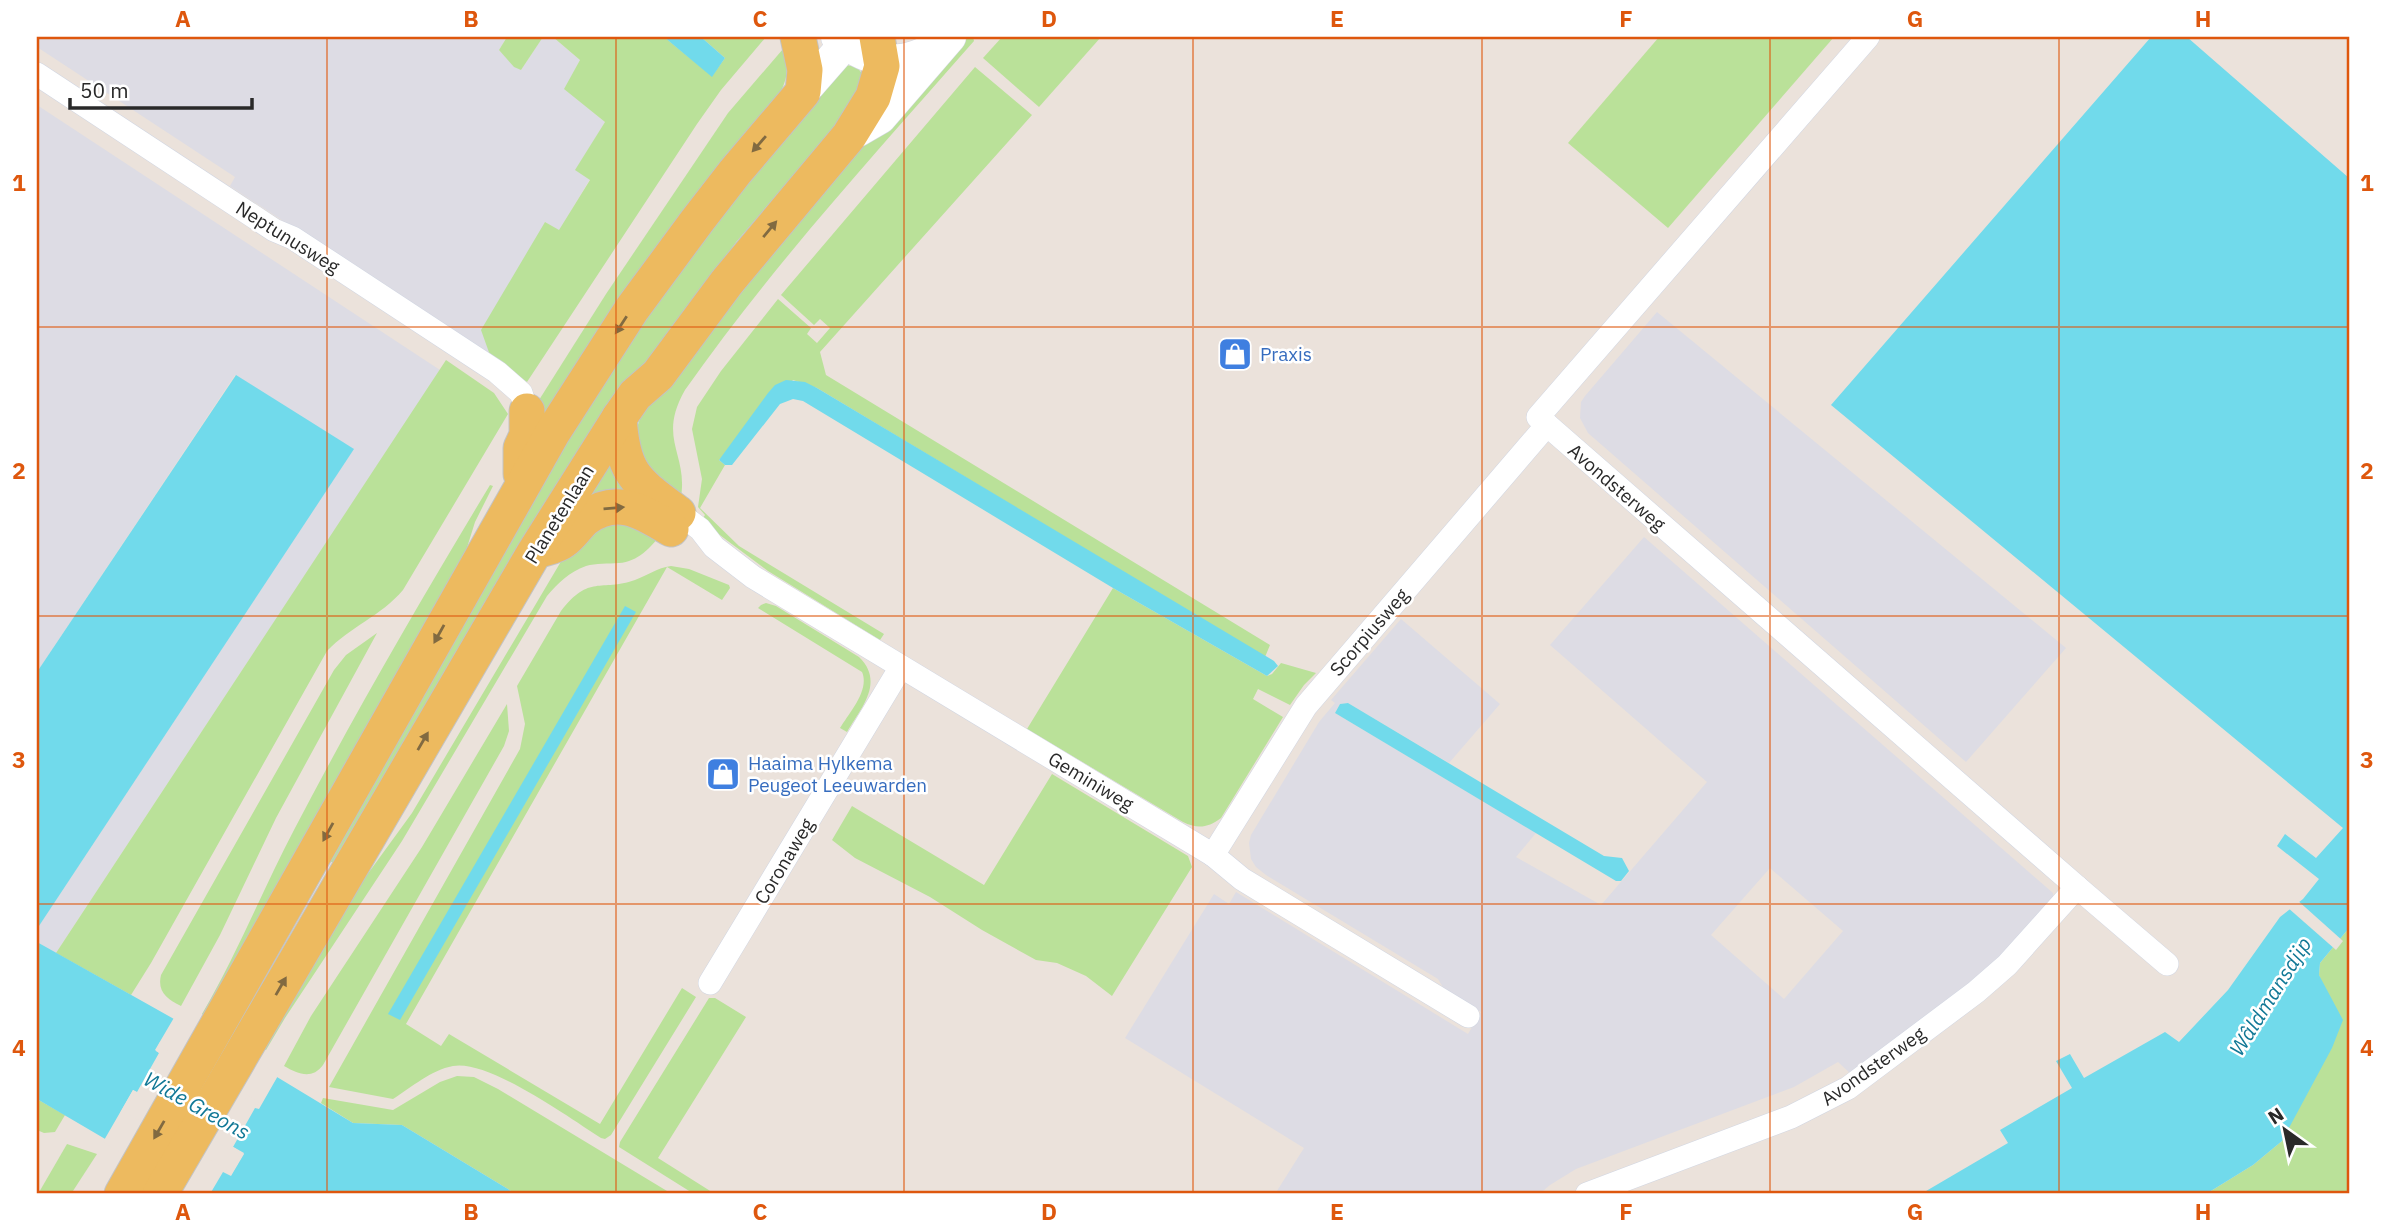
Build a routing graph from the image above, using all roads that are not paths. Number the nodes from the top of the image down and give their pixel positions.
1 (798, 37) edge
2 (1868, 37) edge
3 (948, 39) edge
4 (858, 43) edge
5 (37, 74) edge
6 (803, 92) junction
7 (849, 135) junction
8 (527, 411) joint
9 (620, 418) junction
10 (1547, 425) junction
11 (520, 492) junction
12 (675, 521) junction
13 (534, 554) junction
14 (901, 667) junction
15 (1213, 855) junction
16 (2077, 887) junction
17 (2167, 964) dead end
18 (710, 983) dead end
19 (1468, 1016) dead end
20 (232, 1036) junction
21 (145, 1188) edge
22 (1587, 1194) edge

1 - 6 main road
2 - 10 street
3 - 4 main road, Planetenlaan
3 - 7 main road, Planetenlaan
4 - 6 main road
4 - 7 main road
5 - 8 street, Neptunusweg
6 -> 11 main road
9 -> 7 main road, Planetenlaan
8 - 11 main road
9 - 12 main road
9 - 13 main road, Planetenlaan
10 - 15 street, Scorpiusweg
10 - 16 street, Avondsterweg
11 -> 20 main road
13 -> 12 main road
12 - 14 street, Geminiweg
20 -> 13 main road, Planetenlaan
14 - 15 street, Geminiweg
14 - 18 street, Coronaweg
15 - 19 street, Geminiweg
16 - 17 street, Avondsterweg
16 - 22 street, Avondsterweg
20 - 21 main road

